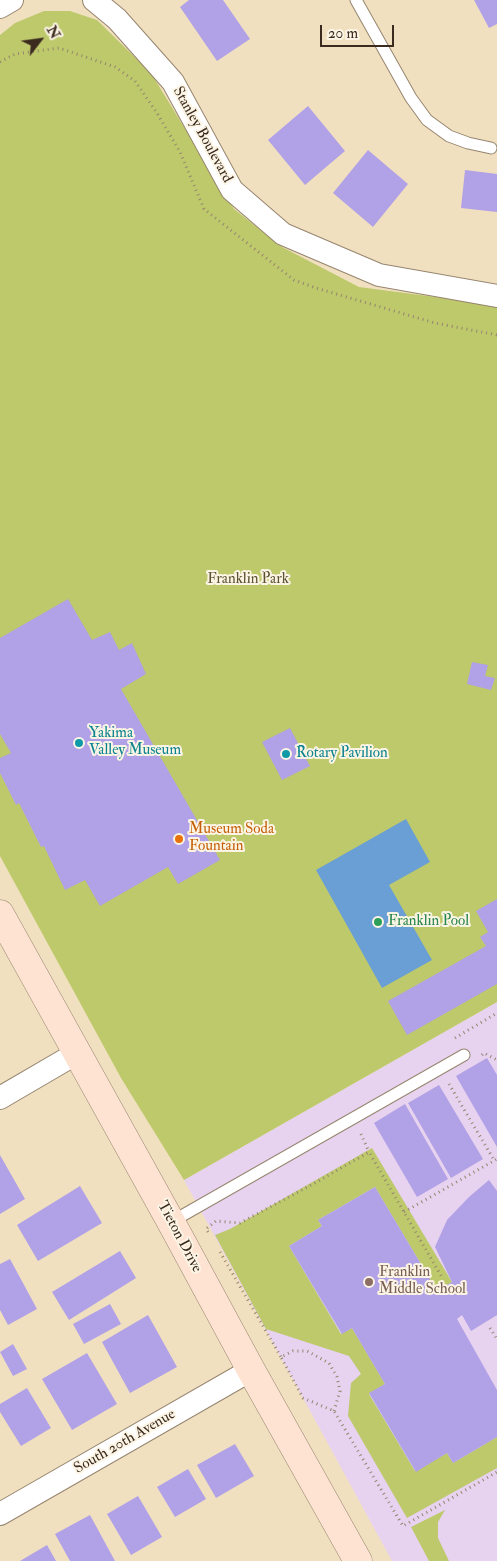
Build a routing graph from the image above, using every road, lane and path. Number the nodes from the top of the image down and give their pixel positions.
1 (12, 0) edge
2 (94, 0) edge
3 (356, 0) edge
4 (0, 7) edge
5 (491, 148) dead end
6 (497, 296) edge
7 (0, 914) edge
8 (77, 1053) junction
9 (464, 1055) dead end
10 (445, 1077) dead end
11 (0, 1098) edge
12 (495, 1160) edge
13 (404, 1212) junction
14 (171, 1222) junction
15 (211, 1237) dead end
16 (216, 1246) dead end
17 (442, 1279) dead end
18 (490, 1328) dead end
19 (497, 1339) edge
20 (281, 1357) junction
21 (251, 1370) junction
22 (334, 1411) junction
23 (497, 1472) edge
24 (0, 1514) edge
25 (358, 1561) edge

1 - 4 street
2 - 6 street, Stanley Boulevard
3 - 5 lane
7 - 8 main road, Tieton Drive
8 - 11 street
8 - 14 main road, Tieton Drive
9 - 14 lane
10 - 12 path
12 - 13 path
13 - 15 path
13 - 17 path
14 - 21 main road, Tieton Drive
16 - 20 path
18 - 19 path
20 - 22 path
20 - 22 path
21 - 24 street, South 20th Avenue
21 - 25 main road, Tieton Drive
22 - 23 path

